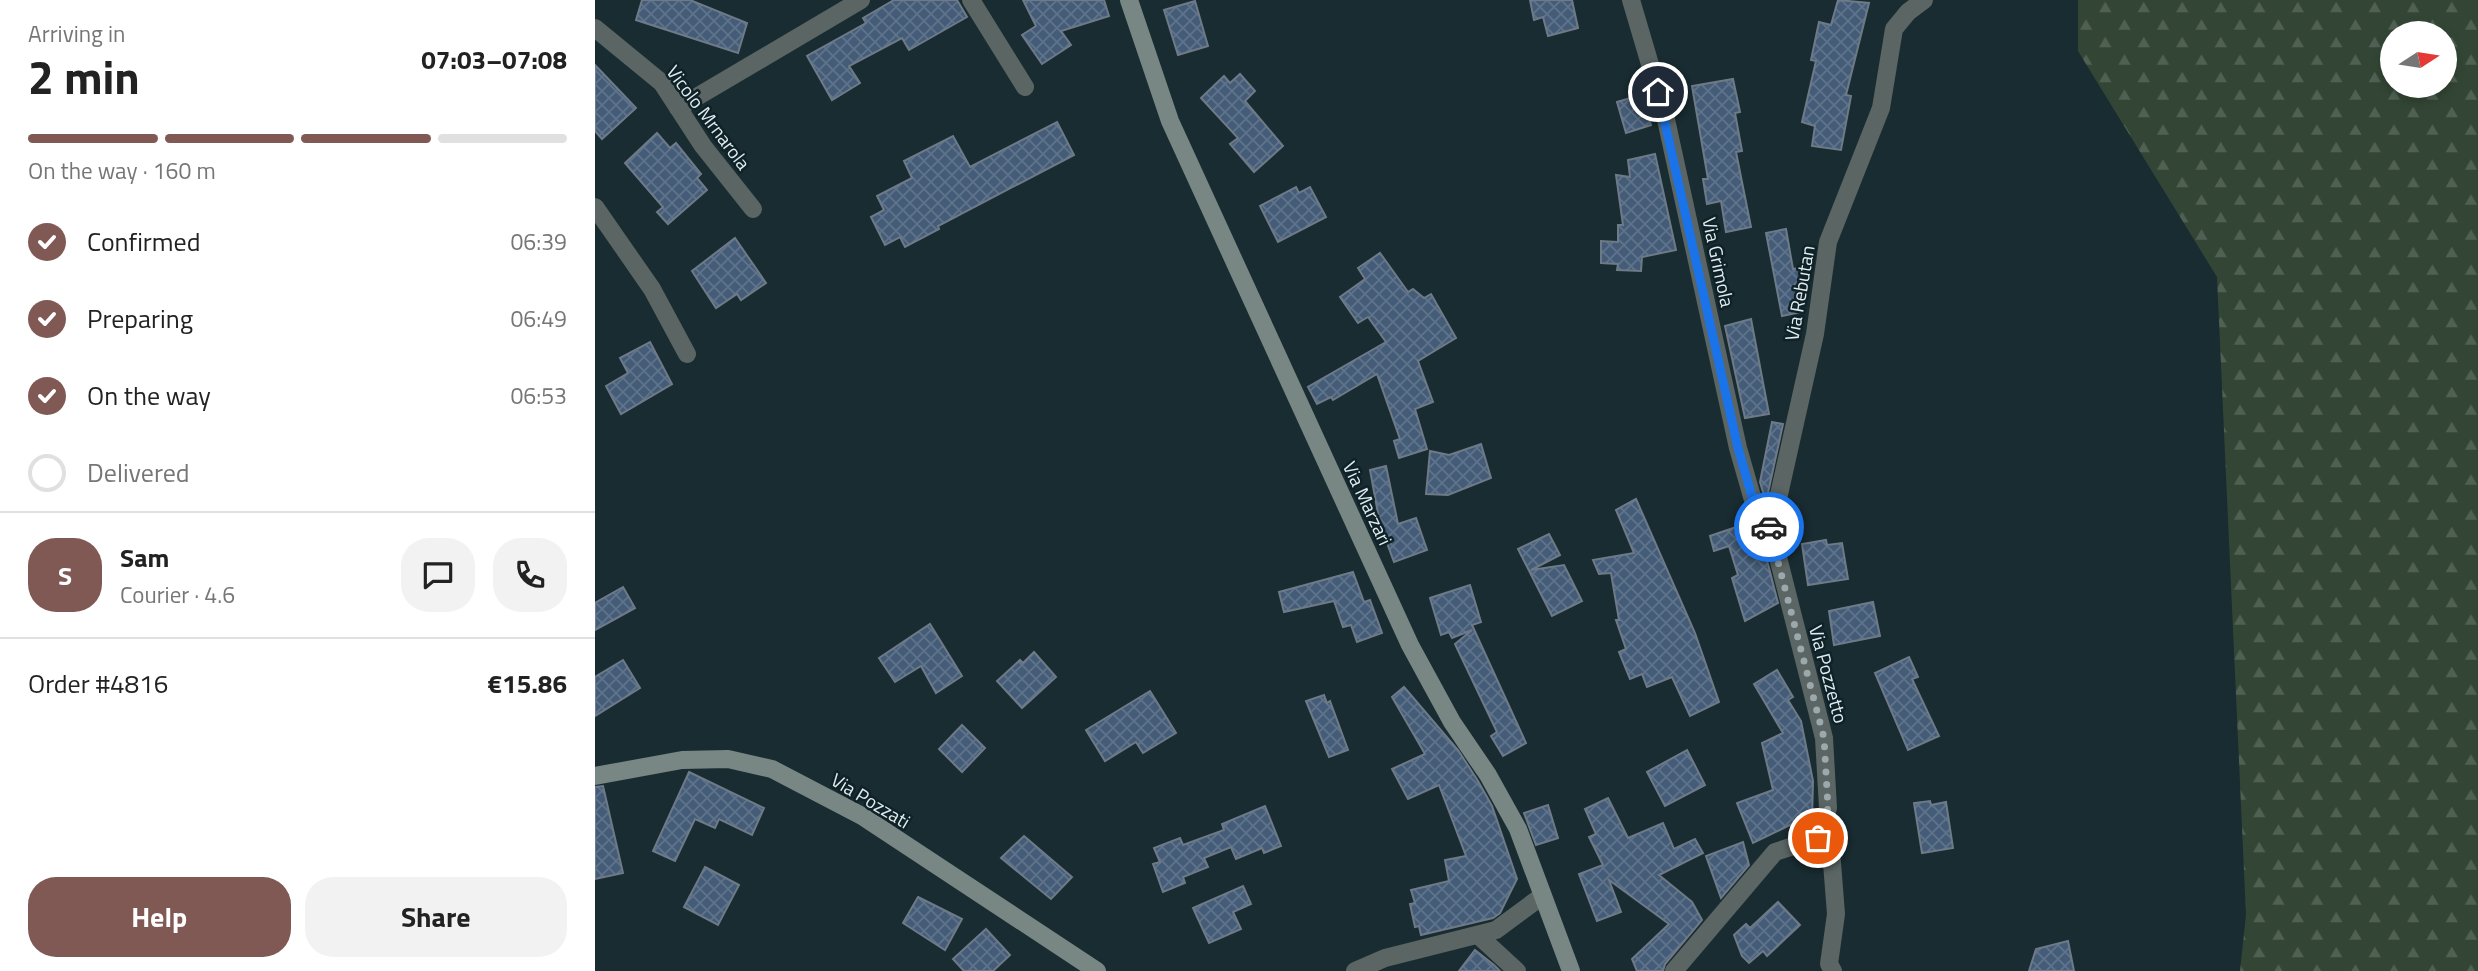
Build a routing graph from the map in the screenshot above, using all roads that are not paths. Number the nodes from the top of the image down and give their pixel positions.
1 (860, 0) edge
2 (971, 0) edge
3 (1129, 0) edge
4 (1631, 0) edge
5 (1924, 0) edge
6 (595, 28) edge
7 (1025, 87) dead end
8 (678, 108) junction
9 (595, 207) edge
10 (753, 209) dead end
11 (687, 354) dead end
12 (1771, 530) junction
13 (595, 776) edge
14 (1818, 838) junction
15 (1542, 896) junction
16 (1479, 936) junction
17 (1097, 971) edge
18 (1355, 971) edge
19 (1517, 971) edge
20 (1571, 971) edge
21 (1674, 971) edge
22 (1833, 971) edge

1 - 8 street
2 - 7 street
3 - 15 street, Via Marzari
4 - 12 street, Via Grimola
5 - 12 street, Via Rebutan
6 - 8 street, Vicolo Mrnarola
8 - 10 street, Vicolo Mrnarola
9 - 11 street
12 - 14 street, Via Pozzetto
13 - 17 street, Via Pozzati
14 - 21 street
14 - 22 street
15 - 16 street
15 - 20 street, Via Marzari
16 - 18 street
16 - 19 street

